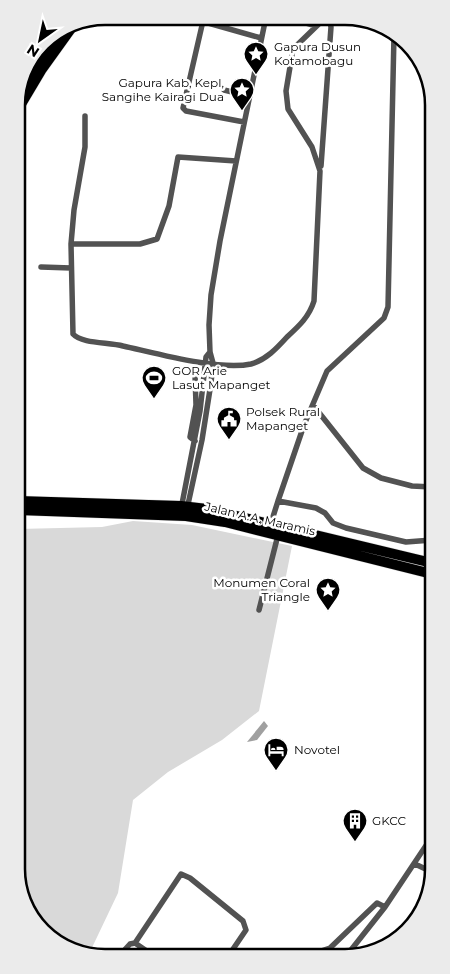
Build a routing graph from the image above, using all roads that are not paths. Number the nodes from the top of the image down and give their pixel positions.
1 (204, 25) edge
2 (221, 25) edge
3 (264, 25) edge
4 (313, 25) edge
5 (331, 25) edge
6 (316, 26) joint
7 (66, 35) edge
8 (261, 38) junction
9 (394, 42) edge
10 (224, 90) dead end
11 (26, 95) edge
12 (249, 96) junction
13 (85, 116) dead end
14 (244, 122) junction
15 (236, 161) junction
16 (320, 171) junction
17 (71, 244) junction
18 (41, 267) dead end
19 (71, 268) junction
20 (210, 352) junction
21 (205, 362) junction
22 (213, 363) junction
23 (195, 375) dead end
24 (313, 404) junction
25 (195, 440) junction
26 (425, 487) edge
27 (278, 500) junction
28 (25, 501) edge
29 (25, 510) edge
30 (184, 511) junction
31 (272, 523) junction
32 (346, 528) junction
33 (278, 535) junction
34 (343, 541) junction
35 (425, 541) edge
36 (425, 561) edge
37 (425, 572) edge
38 (259, 610) dead end
39 (425, 848) edge
40 (415, 864) junction
41 (425, 869) edge
42 (385, 907) junction
43 (135, 943) junction
44 (352, 948) edge
45 (124, 949) edge
46 (144, 949) edge
47 (233, 949) edge
48 (327, 949) edge

1 - 14 street
2 - 8 street
3 - 8 street
4 - 6 street
5 - 16 street
6 - 16 street
7 - 11 highway
8 - 12 street
9 - 24 street
10 - 12 street
12 - 14 street
13 - 17 street
14 - 15 street
15 - 17 street
15 - 20 street
16 - 22 street
17 - 19 street
18 - 19 street
19 - 21 street
20 - 21 street
20 - 22 street
21 - 22 street
21 - 25 street
22 - 30 street
23 - 25 street
24 - 26 street
24 - 27 street
25 - 30 street
27 - 31 street
27 - 32 street
28 - 30 highway
29 - 30 highway, Jalan A.A. Maramis
30 - 31 highway
30 - 33 highway, Jalan A.A. Maramis
31 - 34 highway
32 - 34 street
32 - 35 street
33 - 37 highway, Jalan A.A. Maramis
33 - 38 street
34 - 36 highway
39 - 40 street
40 - 41 street
40 - 42 street
42 - 44 street
42 - 48 street
43 - 45 street
43 - 46 street
43 - 47 street

